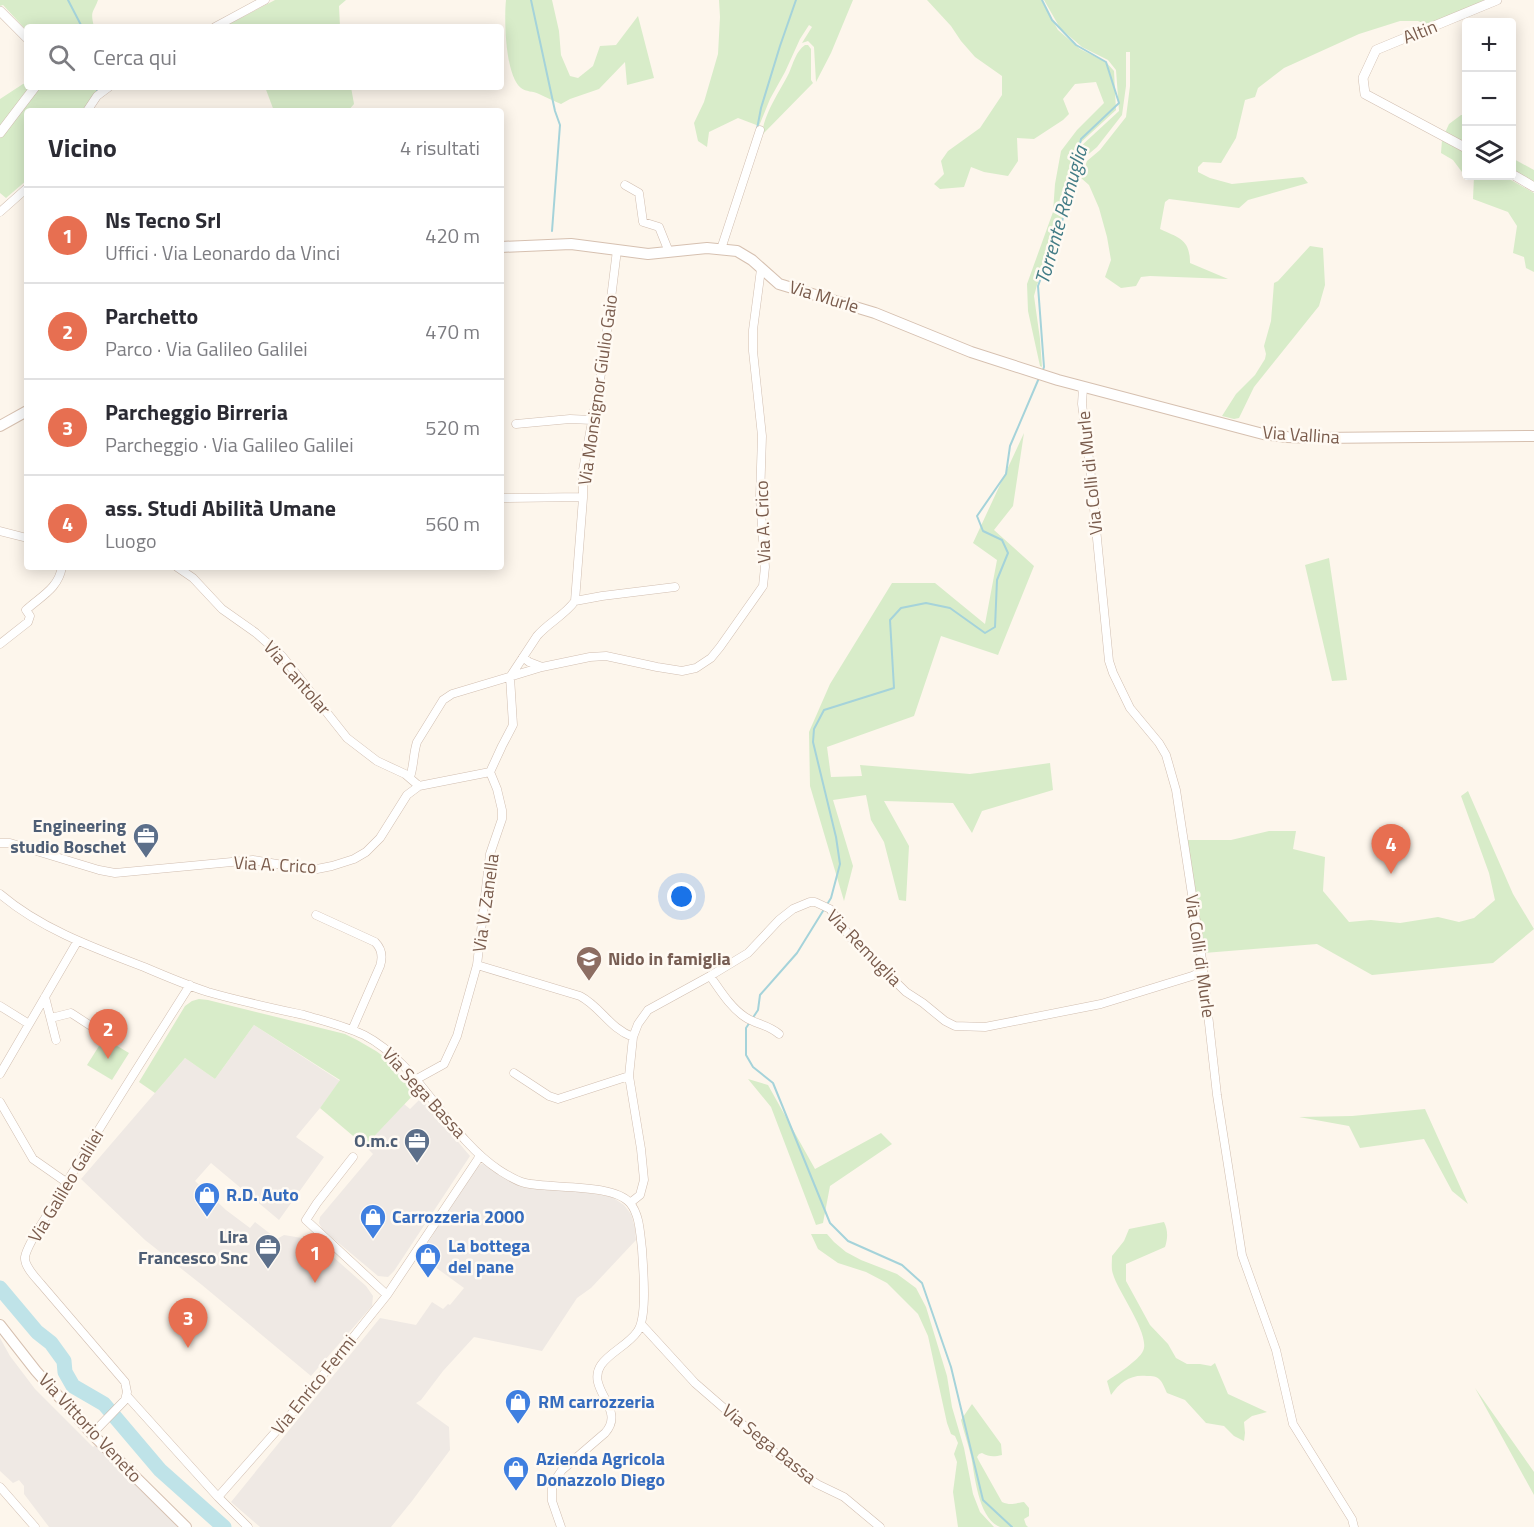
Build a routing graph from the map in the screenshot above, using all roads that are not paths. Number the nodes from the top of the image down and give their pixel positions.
1 (265, 0) edge
2 (1497, 0) edge
3 (0, 11) edge
4 (220, 24) edge
5 (24, 35) edge
6 (33, 90) edge
7 (104, 90) edge
8 (89, 108) edge
9 (759, 130) dead end
10 (0, 133) edge
11 (1462, 145) edge
12 (1516, 176) edge
13 (625, 185) dead end
14 (1534, 187) edge
15 (24, 191) edge
16 (0, 212) edge
17 (504, 247) edge
18 (721, 249) junction
19 (617, 250) junction
20 (669, 252) junction
21 (761, 269) junction
22 (1074, 385) junction
23 (24, 413) edge
24 (592, 420) junction
25 (516, 424) dead end
26 (0, 426) edge
27 (1534, 436) edge
28 (583, 497) junction
29 (504, 498) edge
30 (0, 531) edge
31 (24, 537) edge
32 (61, 570) edge
33 (181, 570) edge
34 (675, 587) dead end
35 (575, 601) junction
36 (0, 644) edge
37 (523, 657) junction
38 (542, 667) junction
39 (510, 676) junction
40 (490, 772) junction
41 (410, 777) junction
42 (419, 786) junction
43 (0, 843) edge
44 (0, 894) edge
45 (316, 915) dead end
46 (77, 942) junction
47 (477, 965) junction
48 (1202, 972) junction
49 (710, 976) junction
50 (190, 985) junction
51 (45, 997) junction
52 (0, 1006) edge
53 (101, 1016) dead end
54 (51, 1018) junction
55 (29, 1024) junction
56 (352, 1030) junction
57 (779, 1034) dead end
58 (633, 1037) junction
59 (56, 1040) dead end
60 (514, 1073) dead end
61 (0, 1074) edge
62 (629, 1076) junction
63 (415, 1080) junction
64 (0, 1102) edge
65 (480, 1156) junction
66 (353, 1158) dead end
67 (66, 1182) junction
68 (630, 1203) junction
69 (387, 1295) junction
70 (641, 1324) junction
71 (0, 1325) edge
72 (125, 1399) junction
73 (92, 1434) junction
74 (0, 1487) edge
75 (218, 1497) junction
76 (34, 1527) edge
77 (186, 1527) edge
78 (248, 1527) edge
79 (561, 1527) edge
80 (880, 1527) edge
81 (1354, 1527) edge

1 - 4 street
2 - 11 street, Altin
3 - 5 street
6 - 10 street
7 - 8 street
9 - 18 street
12 - 14 street
13 - 20 street
15 - 16 street
17 - 19 main road, Via Murle
18 - 20 main road, Via Murle
18 - 21 main road, Via Murle
19 - 20 main road, Via Murle
19 - 24 street, Via Monsignor Giulio Gaio
21 - 22 main road, Via Murle
21 - 38 street, Via A. Crico
22 - 27 main road, Via Vallina
22 - 48 street, Via Colli di Murle
23 - 26 main road
24 - 25 street
24 - 28 street, Via Monsignor Giulio Gaio
28 - 29 street
28 - 35 street, Via Monsignor Giulio Gaio
30 - 31 street
32 - 36 street
33 - 41 street, Via Cantolar
34 - 35 street
35 - 37 street
37 - 38 street
37 - 39 street
38 - 39 street, Via A. Crico
39 - 40 street
39 - 41 street
40 - 42 street
40 - 47 street, Via V. Zanella
41 - 42 street, Via Cantolar
42 - 43 street, Via A. Crico
44 - 46 street, Via Sega Bassa
45 - 56 street
46 - 50 street, Via Sega Bassa
46 - 51 street
47 - 58 street, Via V. Zanella
47 - 63 street, Via V. Zanella
48 - 49 street, Via Remuglia
48 - 81 street, Via Colli di Murle
49 - 57 street
49 - 58 street, Via Remuglia
50 - 56 street, Via Sega Bassa
50 - 67 street, Via Galileo Galilei
51 - 54 street
51 - 55 street
52 - 55 street
53 - 54 street
54 - 59 street
55 - 61 street
56 - 63 street, Via Sega Bassa
58 - 62 street, Via Remuglia
60 - 62 street
62 - 68 street, Via Remuglia
63 - 65 street, Via Sega Bassa
64 - 67 street
65 - 68 street, Via Sega Bassa
65 - 69 street, Via Enrico Fermi
66 - 69 street
67 - 72 street, Via Galileo Galilei
68 - 70 street
69 - 75 street, Via Enrico Fermi
70 - 79 street
70 - 80 street, Via Sega Bassa
71 - 73 main road, Via Vittorio Veneto
72 - 73 street
72 - 75 street
73 - 77 main road, Via Vittorio Veneto
74 - 76 street
75 - 78 street

